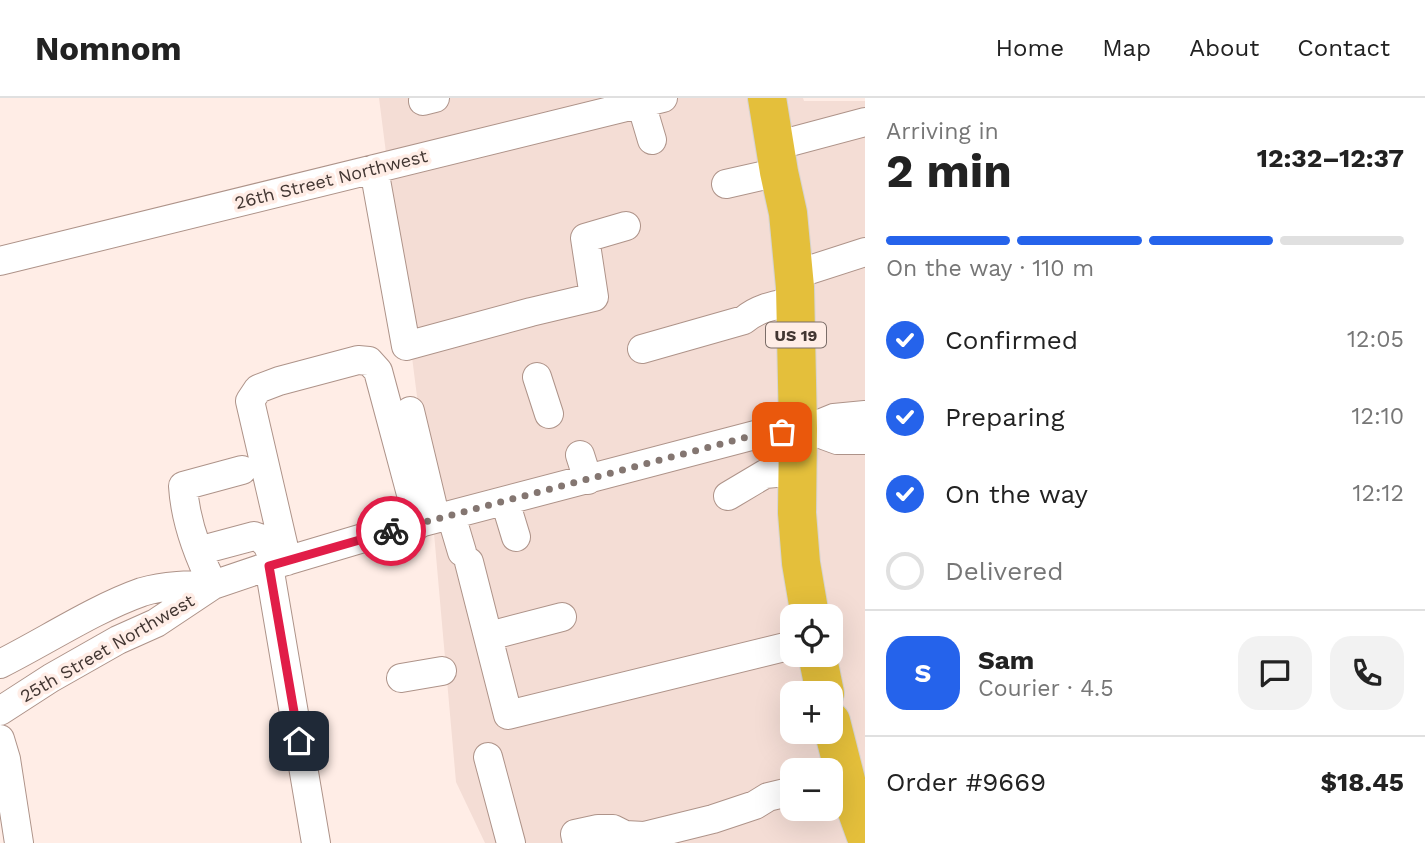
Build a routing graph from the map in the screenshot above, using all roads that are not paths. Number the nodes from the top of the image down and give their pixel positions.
1 (767, 98) edge
2 (652, 101) edge
3 (865, 122) edge
4 (652, 140) dead end
5 (777, 159) junction
6 (374, 169) junction
7 (726, 184) dead end
8 (626, 226) dead end
9 (865, 252) edge
10 (0, 261) edge
11 (795, 301) junction
12 (642, 349) dead end
13 (537, 377) dead end
14 (410, 411) dead end
15 (549, 414) dead end
16 (865, 415) edge
17 (802, 429) junction
18 (865, 440) edge
19 (242, 470) dead end
20 (798, 471) junction
21 (728, 496) dead end
22 (505, 501) junction
23 (435, 520) junction
24 (516, 537) dead end
25 (198, 551) junction
26 (277, 564) junction
27 (213, 585) junction
28 (808, 604) edge
29 (562, 617) dead end
30 (489, 636) junction
31 (780, 648) edge
32 (0, 664) edge
33 (442, 671) dead end
34 (401, 678) dead end
35 (0, 711) edge
36 (0, 739) edge
37 (488, 757) dead end
38 (843, 793) edge
39 (780, 794) edge
40 (865, 834) edge
41 (19, 843) edge
42 (316, 843) edge
43 (511, 843) edge
44 (577, 843) edge

1 - 5 highway, US 19
2 - 4 street
2 - 6 street, 26th Street Northwest
3 - 5 street
5 - 7 street
5 - 11 highway, US 19
6 - 8 street
6 - 10 street, 26th Street Northwest
9 - 11 street
11 - 12 street
11 - 17 highway, US 19
13 - 15 street
14 - 23 street
16 - 17 street
17 - 18 street
17 - 20 highway, US 19
17 - 22 street, 25th Street Northwest
19 - 25 street
20 - 21 street
20 - 28 highway, US 19
22 - 23 street, 25th Street Northwest
22 - 24 street
23 - 26 street, 25th Street Northwest
23 - 26 street
23 - 30 street
25 - 26 street
25 - 27 street
26 - 27 street, 25th Street Northwest
26 - 42 street
27 - 32 street, 25th Street Northwest
27 - 35 street, 25th Street Northwest
29 - 30 street
30 - 31 street
33 - 34 street
36 - 41 street
37 - 43 street
38 - 40 highway
39 - 44 street

